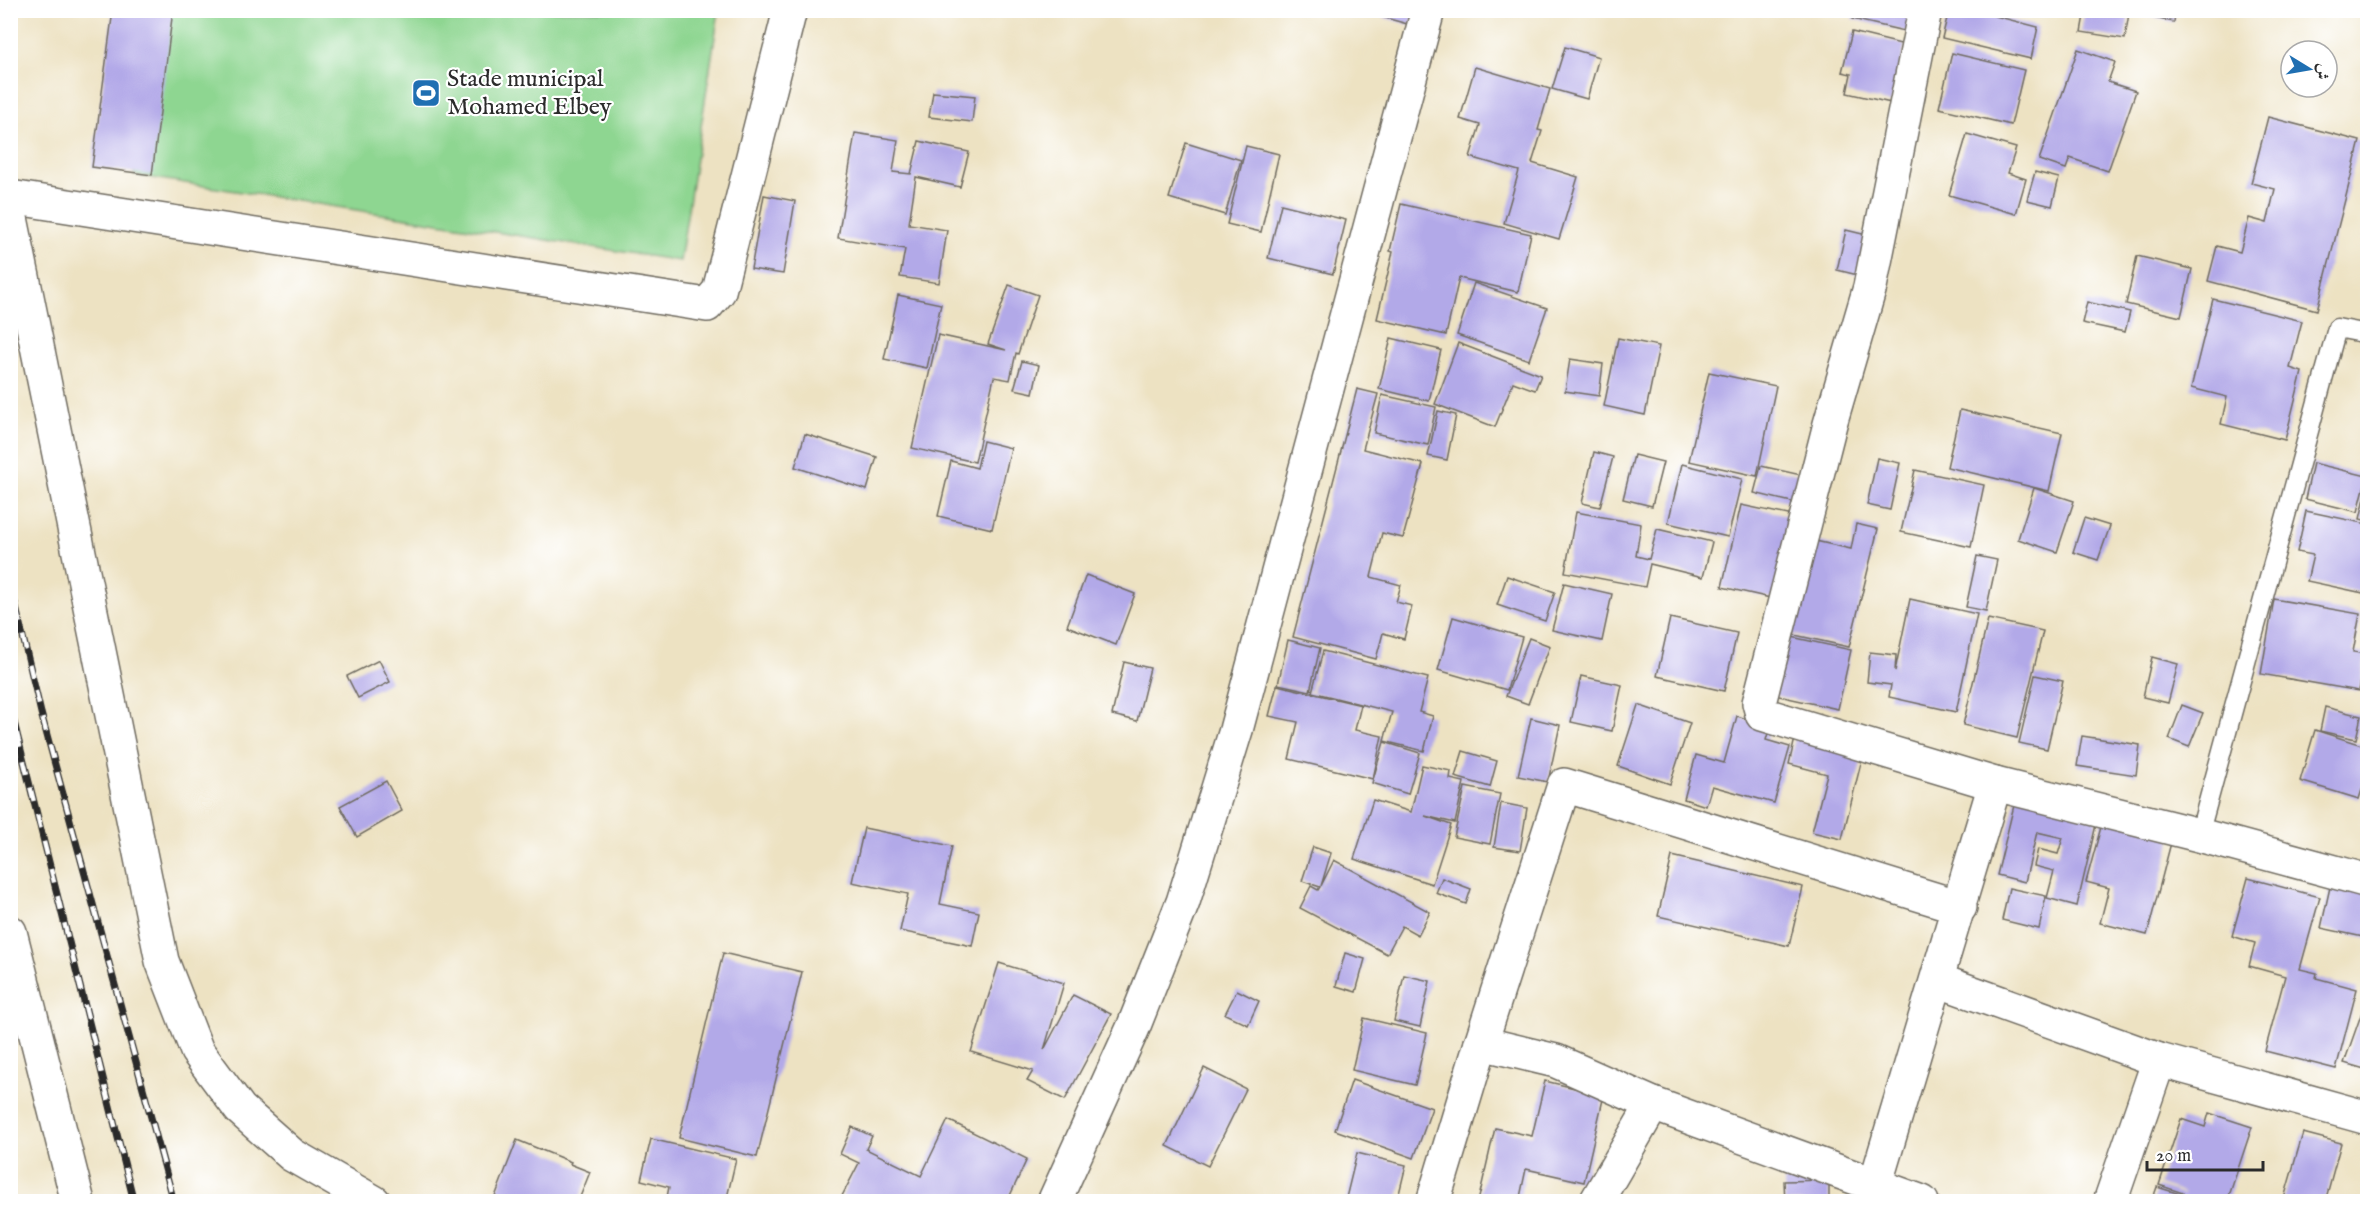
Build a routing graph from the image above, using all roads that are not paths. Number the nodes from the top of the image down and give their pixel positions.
1 (790, 10) edge
2 (1428, 10) edge
3 (1925, 10) edge
4 (10, 197) edge
5 (10, 213) edge
6 (2367, 334) edge
7 (1995, 784) junction
8 (2199, 835) junction
9 (2367, 881) edge
10 (1960, 907) junction
11 (10, 932) edge
12 (1937, 980) junction
13 (1481, 1043) junction
14 (2159, 1060) junction
15 (1653, 1104) junction
16 (2367, 1118) edge
17 (1872, 1193) edge
18 (78, 1202) edge
19 (374, 1202) edge
20 (1054, 1202) edge
21 (1433, 1202) edge
22 (1596, 1202) edge
23 (1922, 1202) edge
24 (2110, 1202) edge

1 - 4 street
2 - 20 street
3 - 7 street
5 - 19 street
6 - 8 lane
7 - 8 street
7 - 10 street
8 - 9 street
10 - 12 street
10 - 13 street
11 - 18 street
12 - 14 street
12 - 17 street
13 - 15 street
13 - 21 street
14 - 16 street
14 - 24 street
15 - 17 street
15 - 22 street
17 - 23 street

